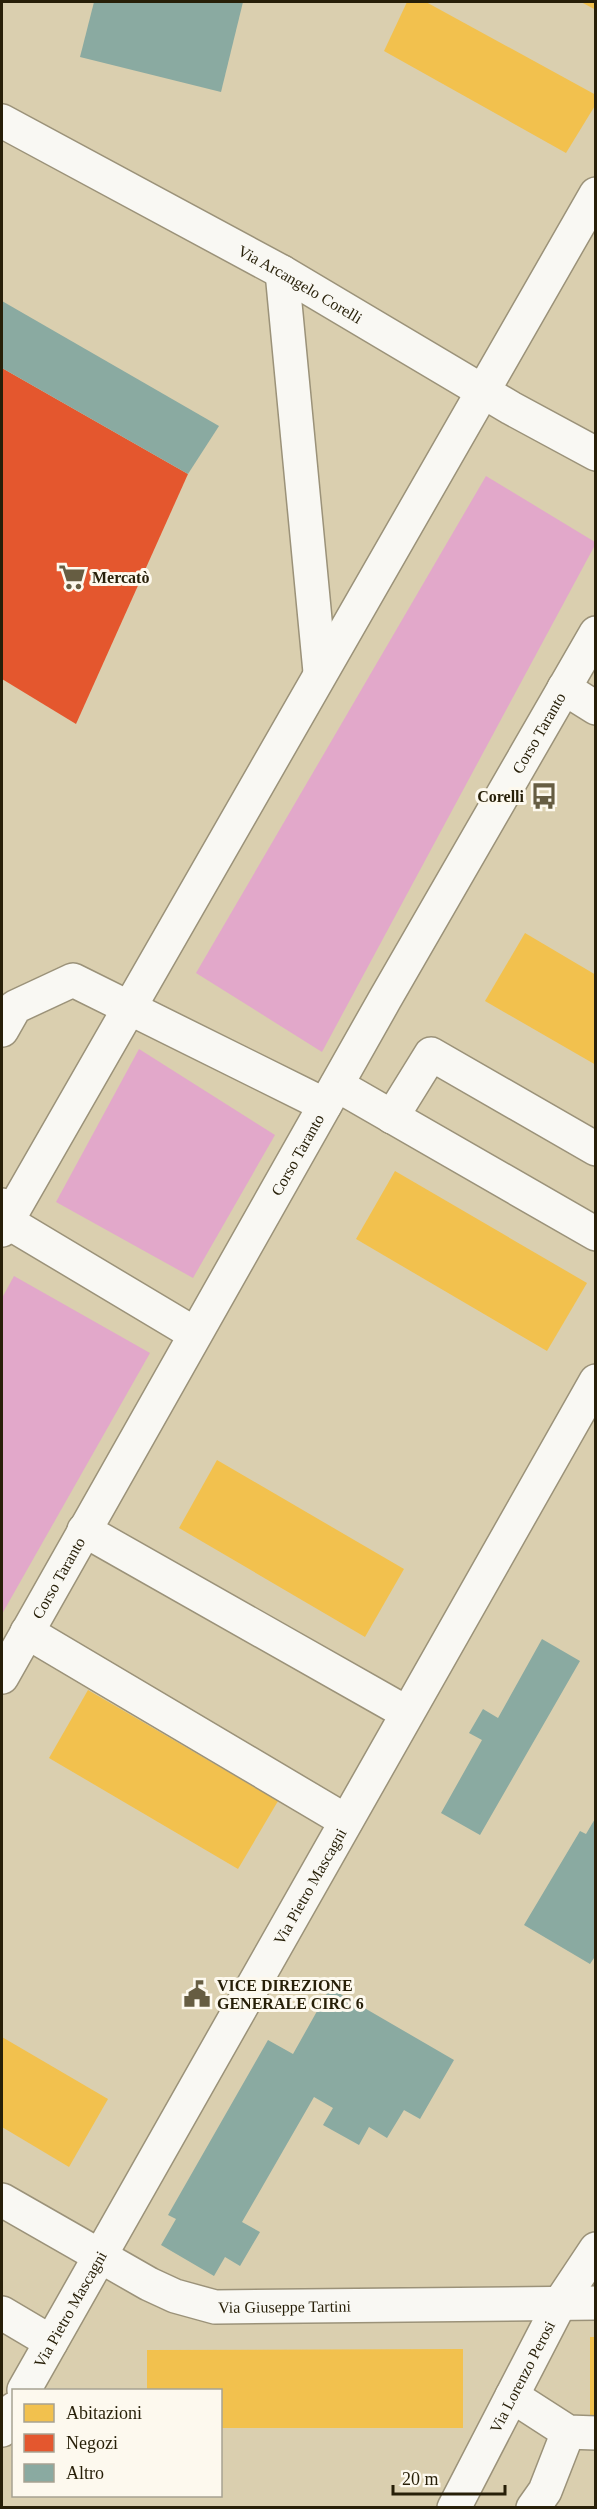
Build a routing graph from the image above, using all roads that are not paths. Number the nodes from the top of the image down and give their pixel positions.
1 (2, 121) edge
2 (596, 194) edge
3 (282, 272) junction
4 (482, 391) junction
5 (596, 454) edge
6 (596, 633) edge
7 (320, 672) junction
8 (564, 688) junction
9 (596, 708) edge
10 (128, 1006) junction
11 (2, 1030) edge
12 (331, 1095) junction
13 (392, 1117) junction
14 (596, 1149) edge
15 (3, 1219) edge
16 (596, 1234) edge
17 (195, 1334) junction
18 (596, 1381) edge
19 (84, 1530) junction
20 (27, 1632) junction
21 (2, 1677) edge
22 (407, 1713) junction
23 (346, 1821) junction
24 (2, 2200) edge
25 (596, 2249) edge
26 (100, 2256) junction
27 (560, 2303) junction
28 (596, 2303) edge
29 (2, 2313) edge
30 (51, 2342) junction
31 (25, 2389) edge
32 (512, 2396) junction
33 (12, 2412) edge
34 (570, 2428) edge
35 (2, 2430) edge
36 (454, 2508) edge
37 (533, 2508) edge

1 - 3 street, Via Arcangelo Corelli
2 - 4 street
3 - 4 street, Via Arcangelo Corelli
3 - 7 street
4 - 5 street, Via Arcangelo Corelli
4 - 7 street
6 - 8 street, Corso Taranto
7 - 10 street
8 - 9 street
8 - 12 street, Corso Taranto
10 - 11 street
10 - 12 street
10 - 15 street
12 - 13 street
12 - 17 street, Corso Taranto
13 - 14 street
13 - 16 street
15 - 17 street
17 - 19 street, Corso Taranto
18 - 22 street, Via Pietro Mascagni
19 - 20 street, Corso Taranto
19 - 22 street
20 - 21 street, Corso Taranto
20 - 23 street
22 - 23 street, Via Pietro Mascagni
23 - 26 street, Via Pietro Mascagni
24 - 26 street, Via Giuseppe Tartini
25 - 27 street, Via Lorenzo Perosi
26 - 27 street, Via Giuseppe Tartini
26 - 30 street, Via Pietro Mascagni
27 - 28 street, Via Giuseppe Tartini
27 - 32 street, Via Lorenzo Perosi
29 - 30 street
30 - 31 street, Via Pietro Mascagni
32 - 34 street
32 - 36 street, Via Lorenzo Perosi
33 - 35 street
34 - 37 street

